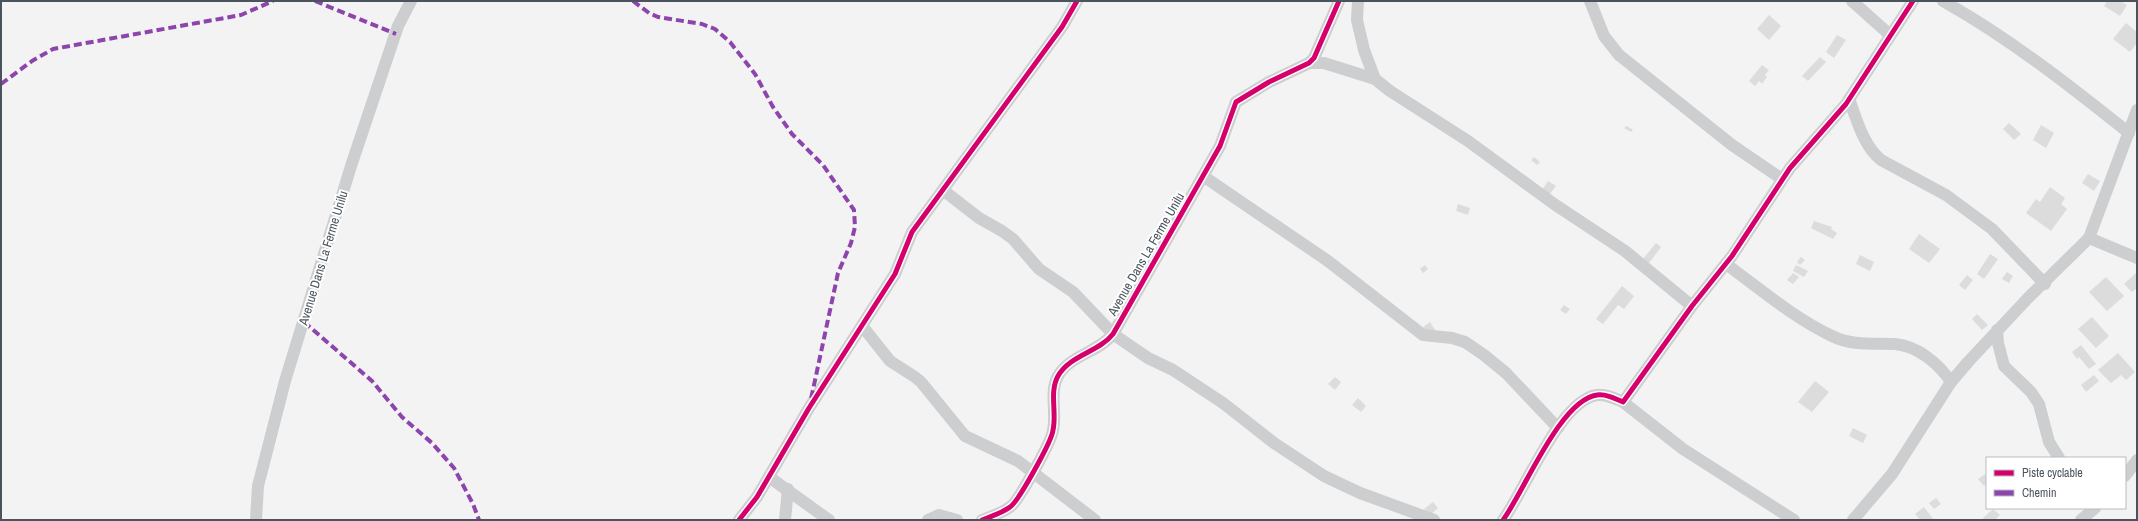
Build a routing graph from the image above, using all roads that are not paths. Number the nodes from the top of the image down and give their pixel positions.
1 (411, 1) edge
2 (1077, 1) edge
3 (1339, 1) edge
4 (1358, 1) edge
5 (1590, 1) edge
6 (1852, 1) edge
7 (1912, 1) edge
8 (1943, 1) edge
9 (1890, 36) junction
10 (1309, 63) junction
11 (1375, 79) junction
12 (1849, 99) junction
13 (2137, 110) edge
14 (2128, 133) junction
15 (1203, 176) junction
16 (1782, 180) junction
17 (943, 190) junction
18 (2089, 238) junction
19 (2137, 258) edge
20 (1726, 264) junction
21 (2045, 284) junction
22 (1692, 306) junction
23 (863, 327) junction
24 (1997, 330) junction
25 (1113, 334) junction
26 (1951, 382) junction
27 (1622, 402) junction
28 (1558, 428) junction
29 (2058, 457) edge
30 (2137, 460) edge
31 (1032, 473) junction
32 (2126, 475) edge
33 (769, 477) junction
34 (788, 490) junction
35 (2094, 509) edge
36 (256, 520) edge
37 (739, 520) edge
38 (785, 520) edge
39 (829, 520) edge
40 (928, 520) edge
41 (957, 520) edge
42 (982, 520) edge
43 (1095, 520) edge
44 (1434, 520) edge
45 (1503, 520) edge
46 (1794, 520) edge
47 (1853, 520) edge
48 (2080, 520) edge

1 - 36 street, Avenue Dans La Ferme Unilu
2 - 17 street
3 - 10 street
4 - 11 street
5 - 16 street
6 - 9 street
7 - 9 street
8 - 14 street
9 - 12 street
10 - 11 street
10 - 15 street, Avenue Dans La Ferme Unilu
11 - 22 street
12 - 16 street
12 - 21 street
13 - 14 street
14 - 18 street
15 - 25 street, Avenue Dans La Ferme Unilu
15 - 28 street
16 - 20 street
17 - 23 street
17 - 25 street
18 - 19 street
18 - 21 street
20 - 22 street
20 - 26 street
21 - 24 street
22 - 27 street
23 - 31 street
23 - 33 street
24 - 26 street
24 - 29 street
25 - 31 street, Avenue Dans La Ferme Unilu
25 - 44 street
26 - 47 street
27 - 28 street
27 - 46 street
28 - 45 street
30 - 32 street
31 - 42 street, Avenue Dans La Ferme Unilu
31 - 43 street
33 - 34 street
33 - 37 street
34 - 38 street
34 - 39 street
35 - 48 street
40 - 41 street

